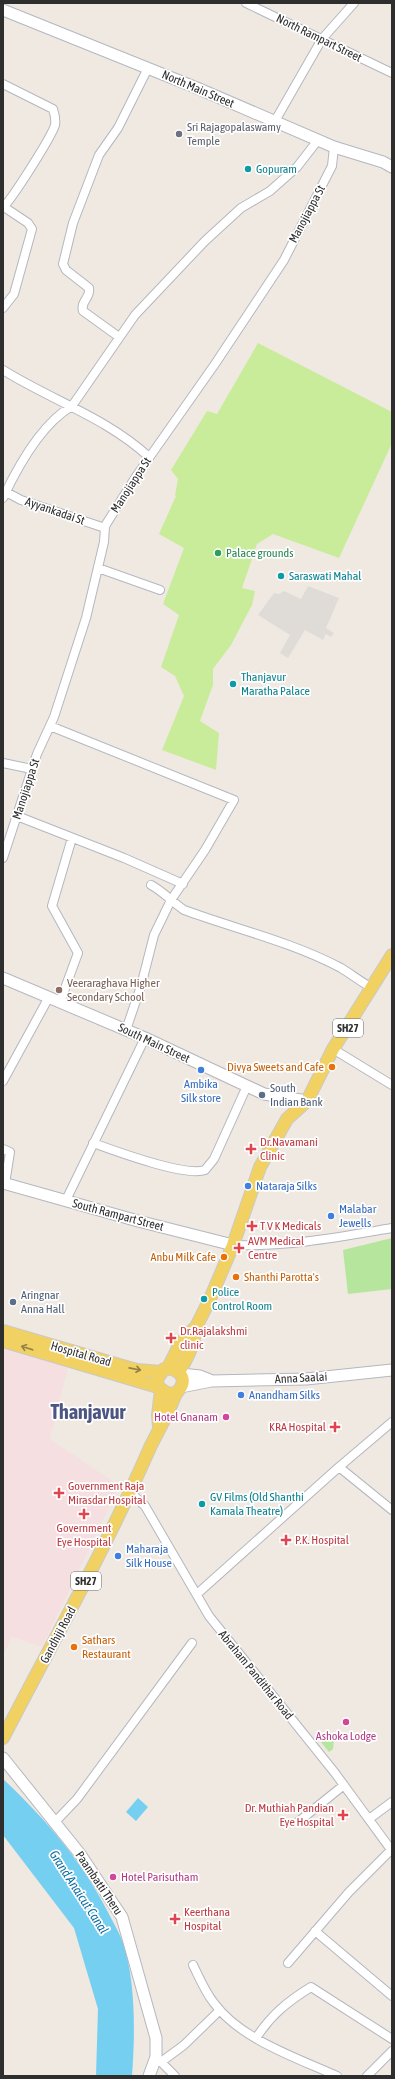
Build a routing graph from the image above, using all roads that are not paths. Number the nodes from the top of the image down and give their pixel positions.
1 (246, 3) edge
2 (349, 4) edge
3 (3, 10) edge
4 (322, 39) junction
5 (148, 68) junction
6 (392, 73) edge
7 (3, 84) edge
8 (275, 121) junction
9 (318, 140) junction
10 (334, 147) junction
11 (392, 167) edge
12 (3, 207) edge
13 (3, 308) edge
14 (119, 337) junction
15 (3, 370) edge
16 (72, 406) junction
17 (149, 457) junction
18 (4, 495) edge
19 (105, 528) junction
20 (98, 568) junction
21 (160, 590) dead end
22 (50, 726) junction
23 (3, 763) edge
24 (32, 769) junction
25 (17, 816) junction
26 (72, 838) junction
27 (3, 858) edge
28 (183, 884) junction
29 (151, 885) dead end
30 (171, 900) junction
31 (392, 955) edge
32 (3, 978) edge
33 (372, 988) junction
34 (49, 997) junction
35 (60, 1002) junction
36 (126, 1030) junction
37 (145, 1038) junction
38 (333, 1048) junction
39 (3, 1081) edge
40 (392, 1085) edge
41 (247, 1086) junction
42 (307, 1102) junction
43 (94, 1143) junction
44 (3, 1149) edge
45 (4, 1183) edge
46 (66, 1200) junction
47 (392, 1228) edge
48 (233, 1245) junction
49 (3, 1331) edge
50 (3, 1341) edge
51 (392, 1370) edge
52 (172, 1372) junction
53 (210, 1380) junction
54 (160, 1388) junction
55 (178, 1390) junction
56 (392, 1422) edge
57 (159, 1427) junction
58 (339, 1467) junction
59 (131, 1493) junction
60 (392, 1510) edge
61 (197, 1594) junction
62 (192, 1643) dead end
63 (4, 1735) edge
64 (3, 1758) edge
65 (344, 1785) junction
66 (392, 1802) edge
67 (369, 1820) junction
68 (55, 1822) junction
69 (298, 1822) dead end
70 (391, 1851) edge
71 (315, 1931) junction
72 (288, 1963) dead end
73 (192, 1965) dead end
74 (392, 1996) edge
75 (220, 2010) junction
76 (256, 2038) junction
77 (392, 2039) edge
78 (392, 2051) edge
79 (158, 2060) junction
80 (149, 2076) edge
81 (175, 2076) edge
82 (337, 2076) edge
83 (367, 2076) edge

1 - 4 street, North Rampart Street
2 - 4 street
3 - 5 street, North Main Street
4 - 6 street, North Rampart Street
4 - 8 street
5 - 8 street, North Main Street
5 - 14 street
7 - 12 street
8 - 9 street, North Main Street
9 - 10 street, North Main Street
9 - 14 street
10 - 11 street, North Main Street
10 - 17 street, Manojiappa St
12 - 13 street
14 - 16 street
15 - 16 street
16 - 17 street
16 - 18 street
17 - 19 street, Manojiappa St
18 - 19 street, Ayyankadai St
19 - 20 street, Manojiappa St
20 - 21 street
20 - 22 street, Manojiappa St
22 - 24 street, Manojiappa St
22 - 28 street
23 - 24 street
24 - 25 street, Manojiappa St
25 - 26 street
25 - 27 street, Manojiappa St
26 - 28 street
26 - 35 street
28 - 30 street
29 - 30 street
30 - 33 street
30 - 36 street
31 - 33 main road, SH27
32 - 34 street, South Main Street
33 - 38 main road, SH27
34 - 35 street, South Main Street
34 - 39 street
35 - 36 street, South Main Street
36 - 37 street, South Main Street
37 - 41 street, South Main Street
37 - 43 street
38 - 40 street
38 - 42 main road, SH27
41 - 42 street, South Main Street
41 - 43 street
42 - 48 main road, SH27
43 - 46 street
44 - 45 street
45 - 46 street, South Rampart Street
46 - 48 street, South Rampart Street
47 - 48 street
48 - 52 main road, SH27
49 -> 52 main road, Hospital Road
54 -> 50 main road, Hospital Road
51 - 53 street, Anna Saalai
52 - 53 street, Anna Saalai
52 - 54 main road
52 - 55 main road
53 - 55 street, Anna Saalai
54 - 55 main road
54 - 57 main road, Gandhiji Road / SH27
55 - 57 main road, Gandhiji Road / SH27
56 - 58 street
57 - 59 main road, Gandhiji Road / SH27
58 - 60 street
58 - 61 street
59 - 61 street, Abraham Pandithar Road
59 - 63 main road, Gandhiji Road / SH27
61 - 65 street, Abraham Pandithar Road
62 - 68 street
64 - 68 street, Paambatti Theru
65 - 67 street, Abraham Pandithar Road
65 - 69 street
66 - 67 street
67 - 70 street, Abraham Pandithar Road
68 - 79 street, Paambatti Theru
70 - 71 street
71 - 72 street
71 - 74 street
73 - 75 street
75 - 76 street
75 - 79 street
76 - 77 street
76 - 82 street
78 - 83 street
79 - 80 street, Paambatti Theru
79 - 81 street

